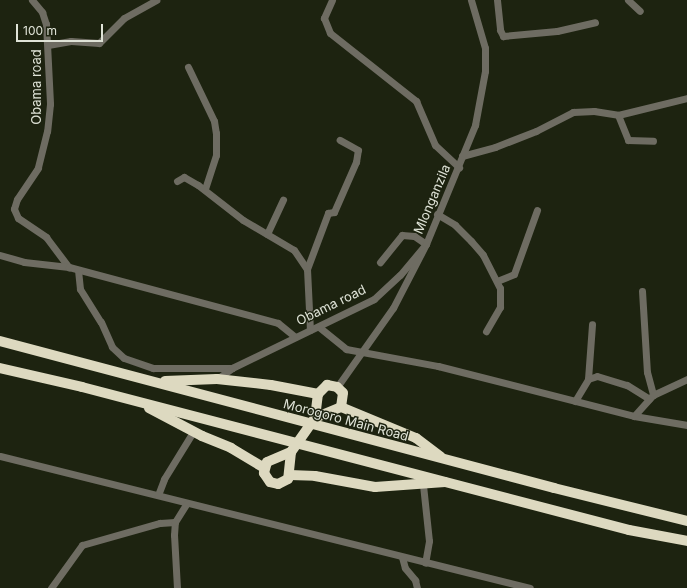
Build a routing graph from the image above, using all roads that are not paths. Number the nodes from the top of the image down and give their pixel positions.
1 (32, 0) edge
2 (156, 0) edge
3 (332, 0) edge
4 (471, 0) edge
5 (497, 0) edge
6 (628, 0) edge
7 (640, 10) dead end
8 (595, 22) dead end
9 (48, 45) junction
10 (188, 67) dead end
11 (686, 98) edge
12 (618, 114) junction
13 (340, 140) dead end
14 (653, 141) dead end
15 (462, 156) junction
16 (458, 167) junction
17 (177, 181) dead end
18 (205, 189) junction
19 (283, 199) dead end
20 (537, 210) dead end
21 (437, 214) junction
22 (267, 234) junction
23 (426, 244) junction
24 (0, 255) edge
25 (380, 262) dead end
26 (69, 268) junction
27 (307, 269) junction
28 (78, 270) junction
29 (496, 281) junction
30 (642, 290) dead end
31 (592, 324) dead end
32 (319, 327) junction
33 (310, 330) junction
34 (486, 331) dead end
35 (295, 337) junction
36 (0, 341) edge
37 (364, 351) junction
38 (0, 368) edge
39 (232, 368) junction
40 (217, 379) junction
41 (588, 379) junction
42 (687, 379) edge
43 (140, 380) junction
44 (337, 386) junction
45 (318, 394) junction
46 (651, 397) junction
47 (137, 401) junction
48 (575, 401) junction
49 (342, 407) junction
50 (634, 416) junction
51 (315, 418) junction
52 (687, 425) edge
53 (193, 432) junction
54 (291, 452) junction
55 (0, 456) edge
56 (446, 460) junction
57 (264, 468) junction
58 (290, 475) junction
59 (452, 482) junction
60 (423, 485) junction
61 (158, 495) junction
62 (187, 503) junction
63 (687, 521) edge
64 (175, 522) junction
65 (687, 541) edge
66 (402, 557) junction
67 (425, 563) junction
68 (51, 588) edge
69 (177, 588) edge
70 (417, 588) edge
71 (530, 588) edge

1 - 9 street, Obama road
2 - 9 street
3 - 16 street
4 - 15 street, Mlonganzila
5 - 8 street
6 - 7 street
9 - 26 street, Obama road
10 - 18 street
11 - 12 street
12 - 14 street
12 - 15 street
13 - 27 street
15 - 16 street, Mlonganzila
16 - 21 street, Mlonganzila
17 - 18 street
18 - 22 street
19 - 22 street
20 - 29 street
21 - 23 street, Mlonganzila
21 - 29 street
22 - 27 street
23 - 25 street
23 - 32 street, Obama road
23 - 37 street, Mlonganzila
24 - 26 street
26 - 28 street
27 - 33 street
28 - 35 street
28 - 39 street, Obama road
29 - 34 street
30 - 46 street
31 - 41 street
32 - 33 street, Obama road
32 - 37 street
33 - 35 street, Obama road
35 - 39 street, Obama road
36 - 43 highway, Morogoro Main Road
37 - 44 street, Mlonganzila
37 - 48 street
38 - 47 highway
39 - 40 street, Obama road
40 - 43 highway
40 - 45 highway
41 - 46 street
41 - 48 street
42 - 46 street
43 - 56 highway, Morogoro Main Road
44 - 45 highway
44 - 49 highway
45 - 51 highway
46 - 50 street
47 - 53 highway
47 - 59 highway
48 - 50 street
49 - 51 highway
49 - 56 highway
50 - 52 street
51 - 54 highway, bridge
53 - 57 highway
53 - 61 street
54 - 57 highway
54 - 58 highway
55 - 61 street
56 - 63 highway, Morogoro Main Road
57 - 58 highway
58 - 60 highway
59 - 60 highway
59 - 65 highway
60 - 67 street
61 - 62 street
62 - 64 street
62 - 66 street
64 - 68 street
64 - 69 street
66 - 67 street
66 - 70 street
67 - 71 street

